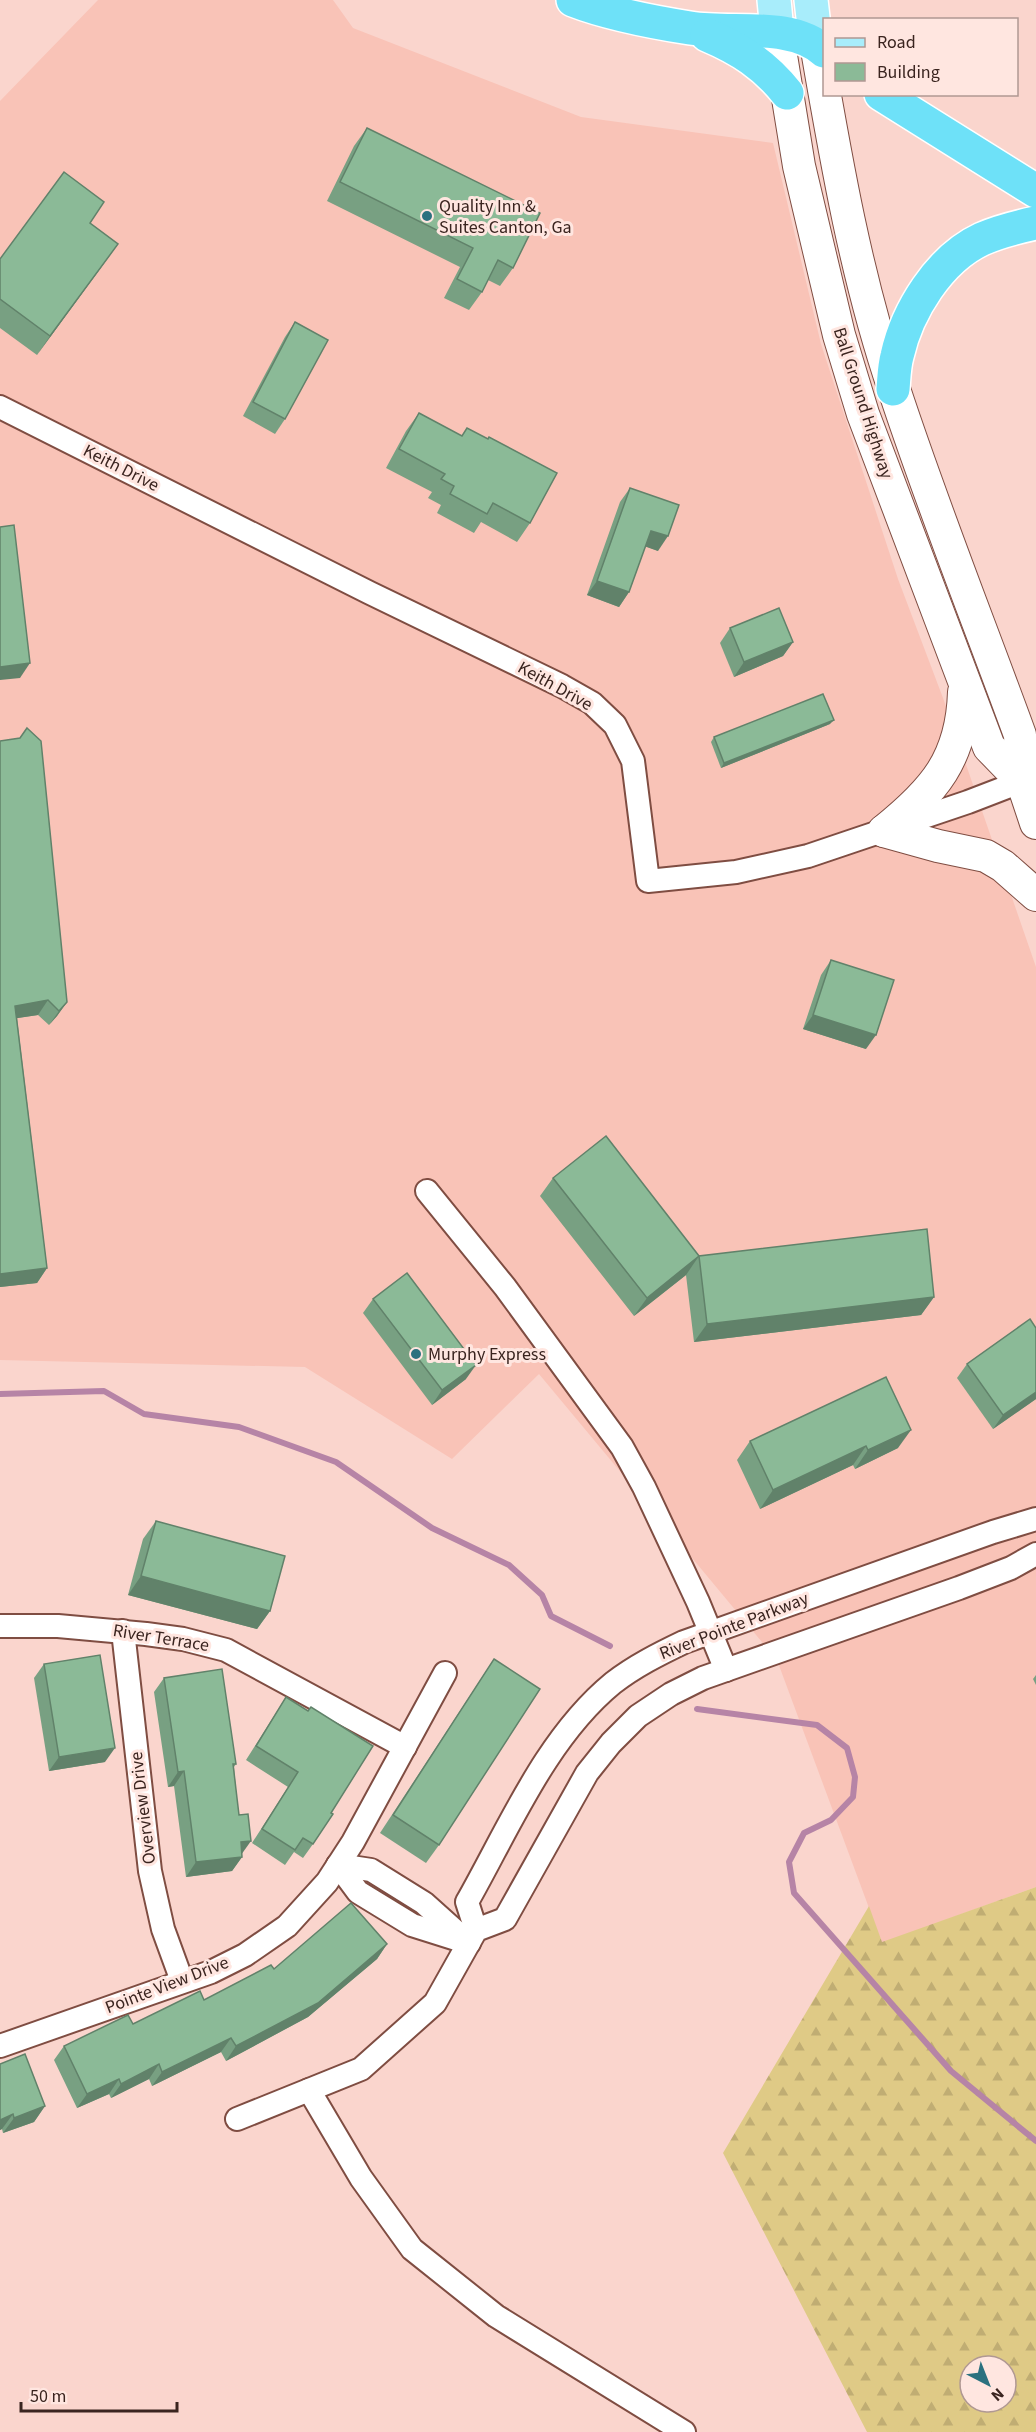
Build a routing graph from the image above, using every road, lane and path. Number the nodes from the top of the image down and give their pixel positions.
1 (573, 0) edge
2 (811, 0) edge
3 (776, 16) edge
4 (692, 28) junction
5 (820, 47) edge
6 (823, 65) edge
7 (787, 93) junction
8 (828, 96) edge
9 (884, 96) edge
10 (1036, 191) edge
11 (1036, 224) edge
12 (894, 389) junction
13 (0, 407) edge
14 (964, 682) junction
15 (1029, 779) edge
16 (1036, 823) edge
17 (884, 831) junction
18 (1036, 895) edge
19 (427, 1191) dead end
20 (1036, 1519) edge
21 (1036, 1554) edge
22 (0, 1626) edge
23 (123, 1631) junction
24 (711, 1632) junction
25 (726, 1670) junction
26 (445, 1673) dead end
27 (405, 1747) junction
28 (338, 1865) junction
29 (472, 1937) junction
30 (182, 1981) junction
31 (0, 2046) edge
32 (309, 2090) junction
33 (237, 2119) dead end
34 (684, 2432) edge

1 - 4 highway
2 - 5 main road
3 - 4 highway
3 - 5 highway
3 - 7 main road, Ball Ground Highway
4 - 7 highway
5 - 6 main road, Ball Ground Highway
7 - 14 main road, Ball Ground Highway
8 - 12 main road, Ball Ground Highway
9 - 10 highway
11 - 12 highway
12 - 15 main road, Ball Ground Highway
13 - 17 street, Keith Drive
14 - 15 main road, Ball Ground Highway
14 - 17 main road
15 - 16 main road, Ball Ground Highway
15 - 17 street, Keith Drive
17 - 18 main road
19 - 24 street
20 - 24 street, River Pointe Parkway
21 - 25 street, River Pointe Parkway
22 - 23 street, River Terrace
23 - 27 street, River Terrace
23 - 30 street, Overview Drive
24 - 25 street
24 - 29 street, River Pointe Parkway
25 - 29 street, River Pointe Parkway
26 - 27 street, Pointe View Drive
27 - 28 street, Pointe View Drive
28 - 29 street
28 - 30 street, Pointe View Drive
29 - 32 street
30 - 31 street, Pointe View Drive
32 - 33 street
32 - 34 street

